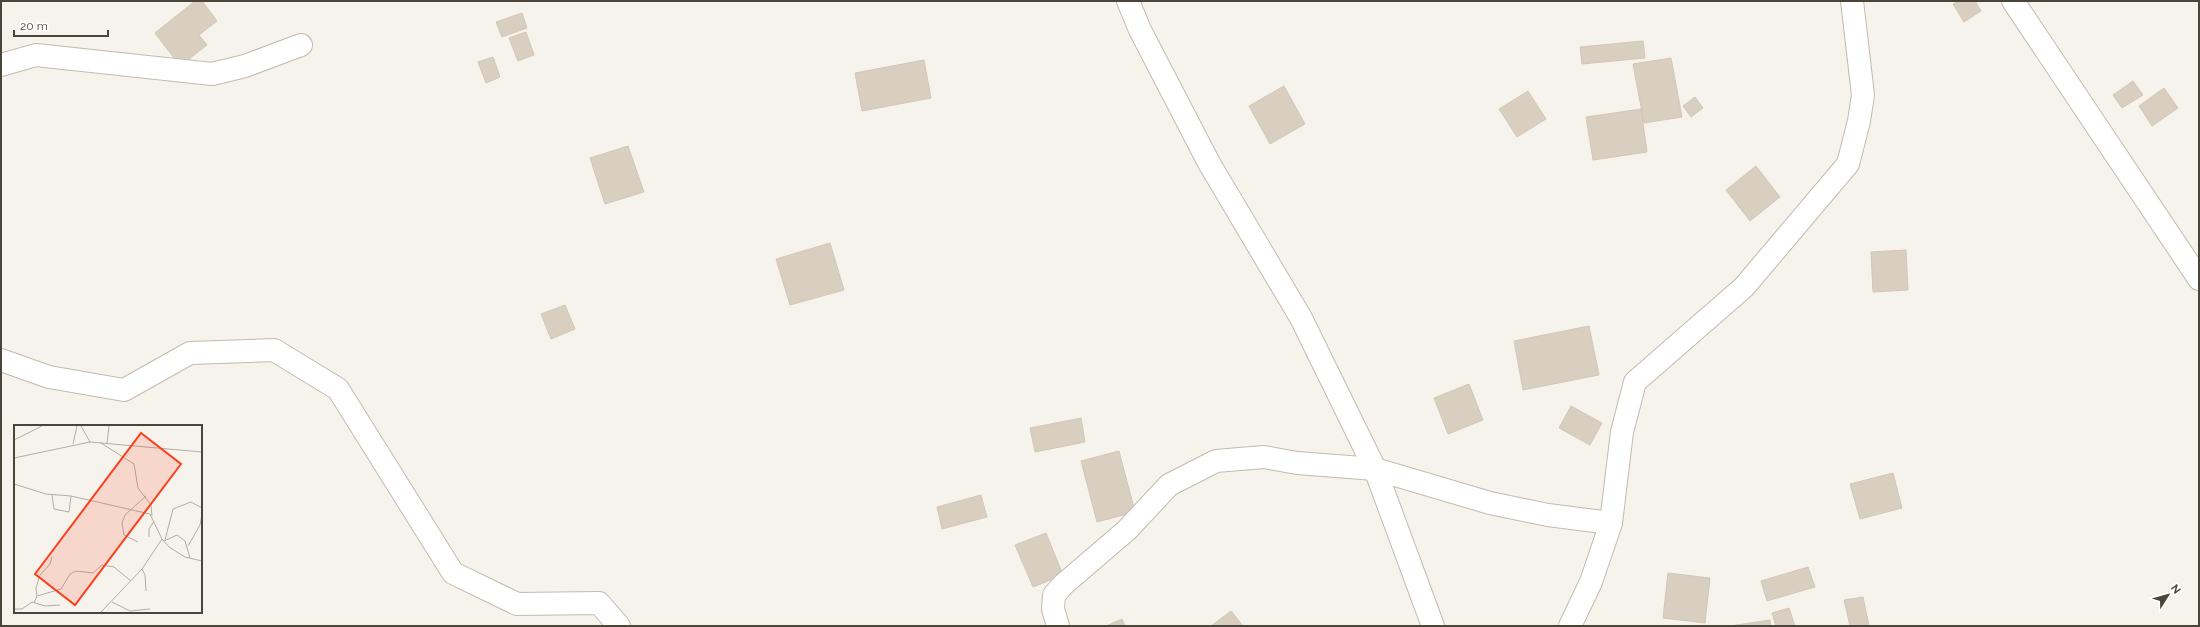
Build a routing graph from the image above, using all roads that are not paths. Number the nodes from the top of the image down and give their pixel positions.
1 (1128, 1) edge
2 (1852, 1) edge
3 (2013, 1) edge
4 (301, 45) dead end
5 (1, 65) edge
6 (2199, 279) edge
7 (1, 360) edge
8 (1375, 469) junction
9 (1610, 523) junction
10 (619, 626) edge
11 (1058, 626) edge
12 (1433, 626) edge
13 (1570, 626) edge

1 - 8 street
2 - 9 street
3 - 6 street
4 - 5 street
7 - 10 street
8 - 9 street
8 - 11 street
8 - 12 street
9 - 13 street

